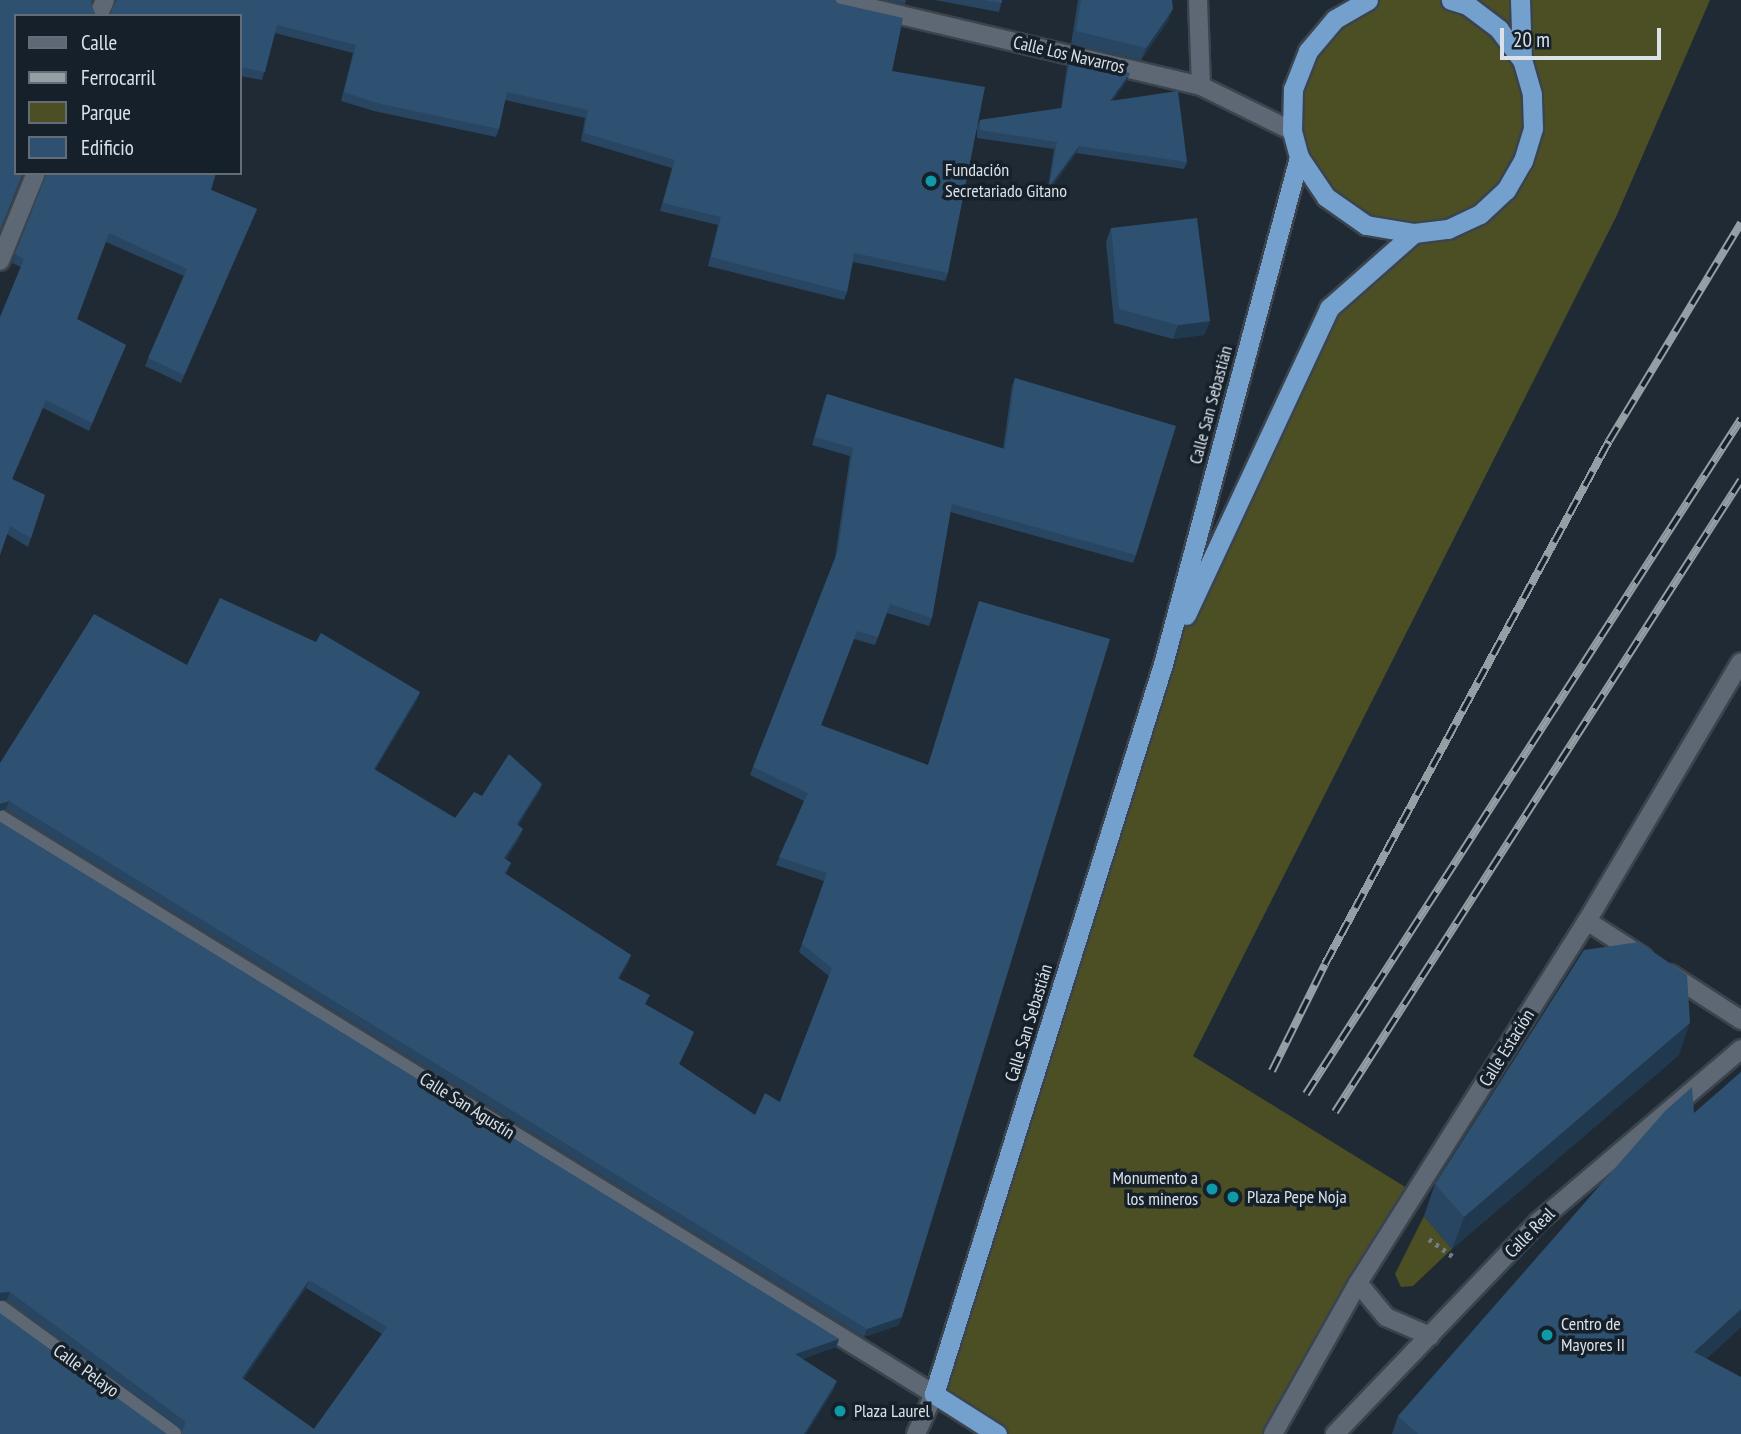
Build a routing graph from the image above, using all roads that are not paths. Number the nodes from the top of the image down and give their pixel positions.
1 (837, 0) edge
2 (1198, 0) edge
3 (1368, 0) edge
4 (1451, 0) edge
5 (1520, 0) edge
6 (1522, 60) junction
7 (1201, 86) junction
8 (1292, 131) junction
9 (1299, 157) junction
10 (35, 175) edge
11 (1414, 233) junction
12 (0, 261) edge
13 (1741, 662) edge
14 (1163, 664) junction
15 (0, 819) edge
16 (1587, 921) junction
17 (1741, 1020) edge
18 (1741, 1049) edge
19 (1358, 1283) junction
20 (0, 1309) edge
21 (1430, 1336) junction
22 (934, 1394) junction
23 (172, 1434) edge
24 (916, 1434) edge
25 (997, 1434) edge
26 (1273, 1434) edge
27 (1335, 1434) edge

1 - 7 street, Calle Los Navarros
2 - 7 street
3 - 8 highway
4 - 6 highway
5 - 6 highway
6 - 11 highway
7 - 8 street, Calle Los Navarros
8 - 9 highway
9 - 11 highway
9 - 14 highway, Calle San Sebastián
10 - 12 street
11 - 14 highway, Calle San Sebastián
13 - 16 street, Calle Estación
14 - 22 highway, Calle San Sebastián
15 - 22 street, Calle San Agustín
16 - 17 street
16 - 19 street, Calle Estación
18 - 21 street, Calle Real
19 - 21 street
19 - 26 street, Calle Estación
20 - 23 street, Calle Pelayo
21 - 27 street, Calle Real
22 - 24 street
22 - 25 highway

